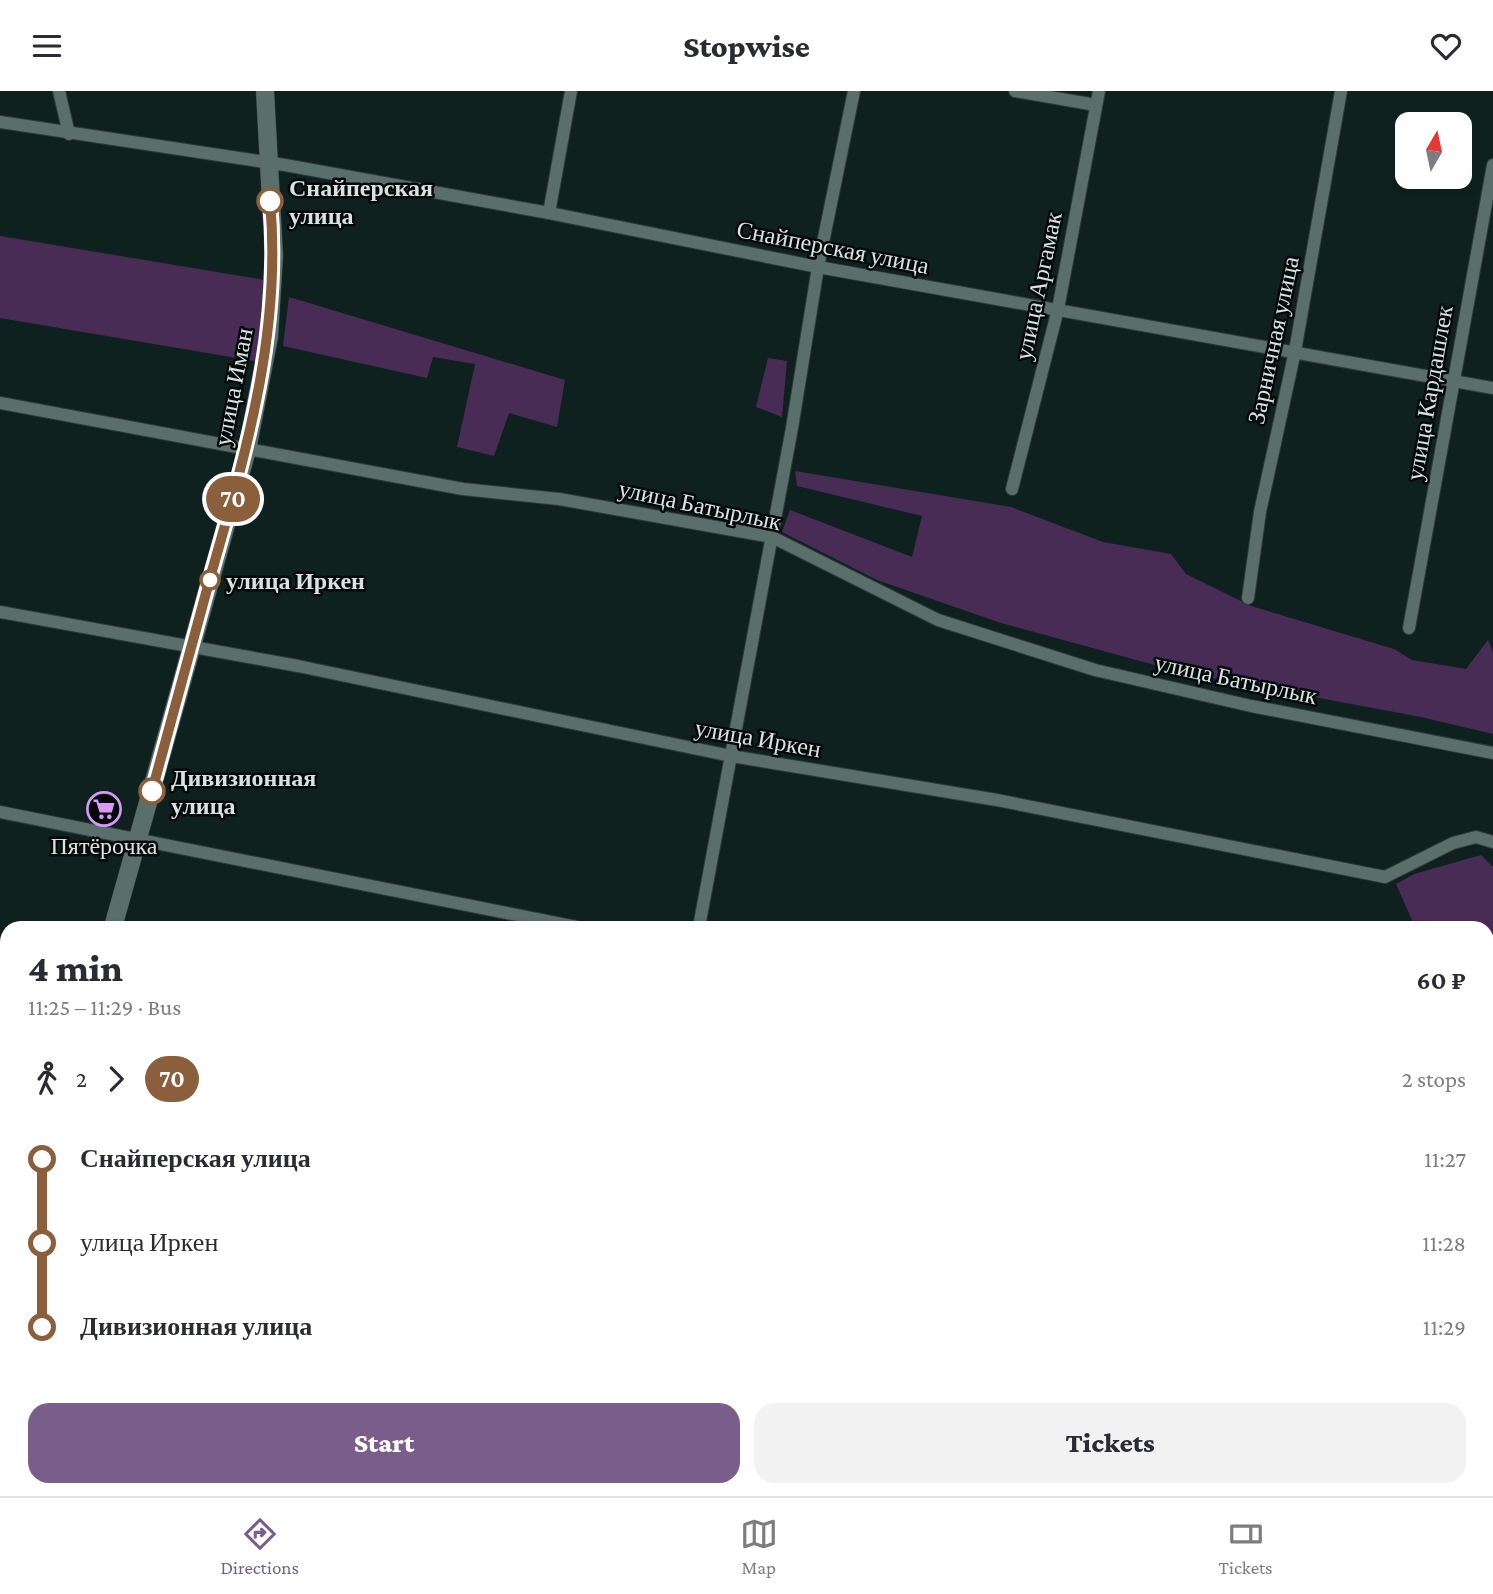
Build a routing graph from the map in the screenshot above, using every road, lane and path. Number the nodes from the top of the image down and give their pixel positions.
1 (60, 91) edge
2 (265, 91) edge
3 (571, 91) edge
4 (854, 91) edge
5 (1015, 91) edge
6 (1098, 91) edge
7 (1341, 91) edge
8 (1096, 105) junction
9 (0, 122) edge
10 (69, 134) junction
11 (267, 163) junction
12 (1493, 165) edge
13 (548, 213) junction
14 (818, 267) junction
15 (1058, 309) junction
16 (1295, 351) junction
17 (1452, 380) junction
18 (1493, 388) edge
19 (0, 403) edge
20 (247, 450) junction
21 (1012, 489) dead end
22 (772, 537) junction
23 (1248, 598) dead end
24 (0, 611) edge
25 (1409, 628) dead end
26 (190, 649) junction
27 (1493, 753) edge
28 (731, 756) junction
29 (0, 812) edge
30 (138, 838) junction
31 (1493, 842) edge
32 (115, 921) edge
33 (547, 921) edge
34 (700, 921) edge

1 - 10 street
2 - 11 street, улица Иман
3 - 13 street
4 - 14 street
5 - 8 street
6 - 8 street, улица Аргамак
7 - 16 street, Зарничная улица
8 - 15 street, улица Аргамак
9 - 10 street, Снайперская улица
10 - 11 street, Снайперская улица
11 - 13 street, Снайперская улица
11 - 20 street, улица Иман
12 - 17 street, улица Кардашлек
13 - 14 street, Снайперская улица
14 - 15 street, Снайперская улица
14 - 22 street
15 - 16 street, Снайперская улица
15 - 21 street, улица Аргамак
16 - 17 street, Снайперская улица
16 - 23 street, Зарничная улица
17 - 18 street, Снайперская улица
17 - 25 street, улица Кардашлек
19 - 20 street, улица Батырлык
20 - 22 street, улица Батырлык
20 - 26 street, улица Иман
22 - 27 street, улица Батырлык
22 - 28 street
24 - 26 street, улица Иркен
26 - 28 street, улица Иркен
26 - 30 street, улица Иман
28 - 31 street, улица Иркен
28 - 34 street
29 - 30 street
30 - 32 street, улица Иман
30 - 33 street

